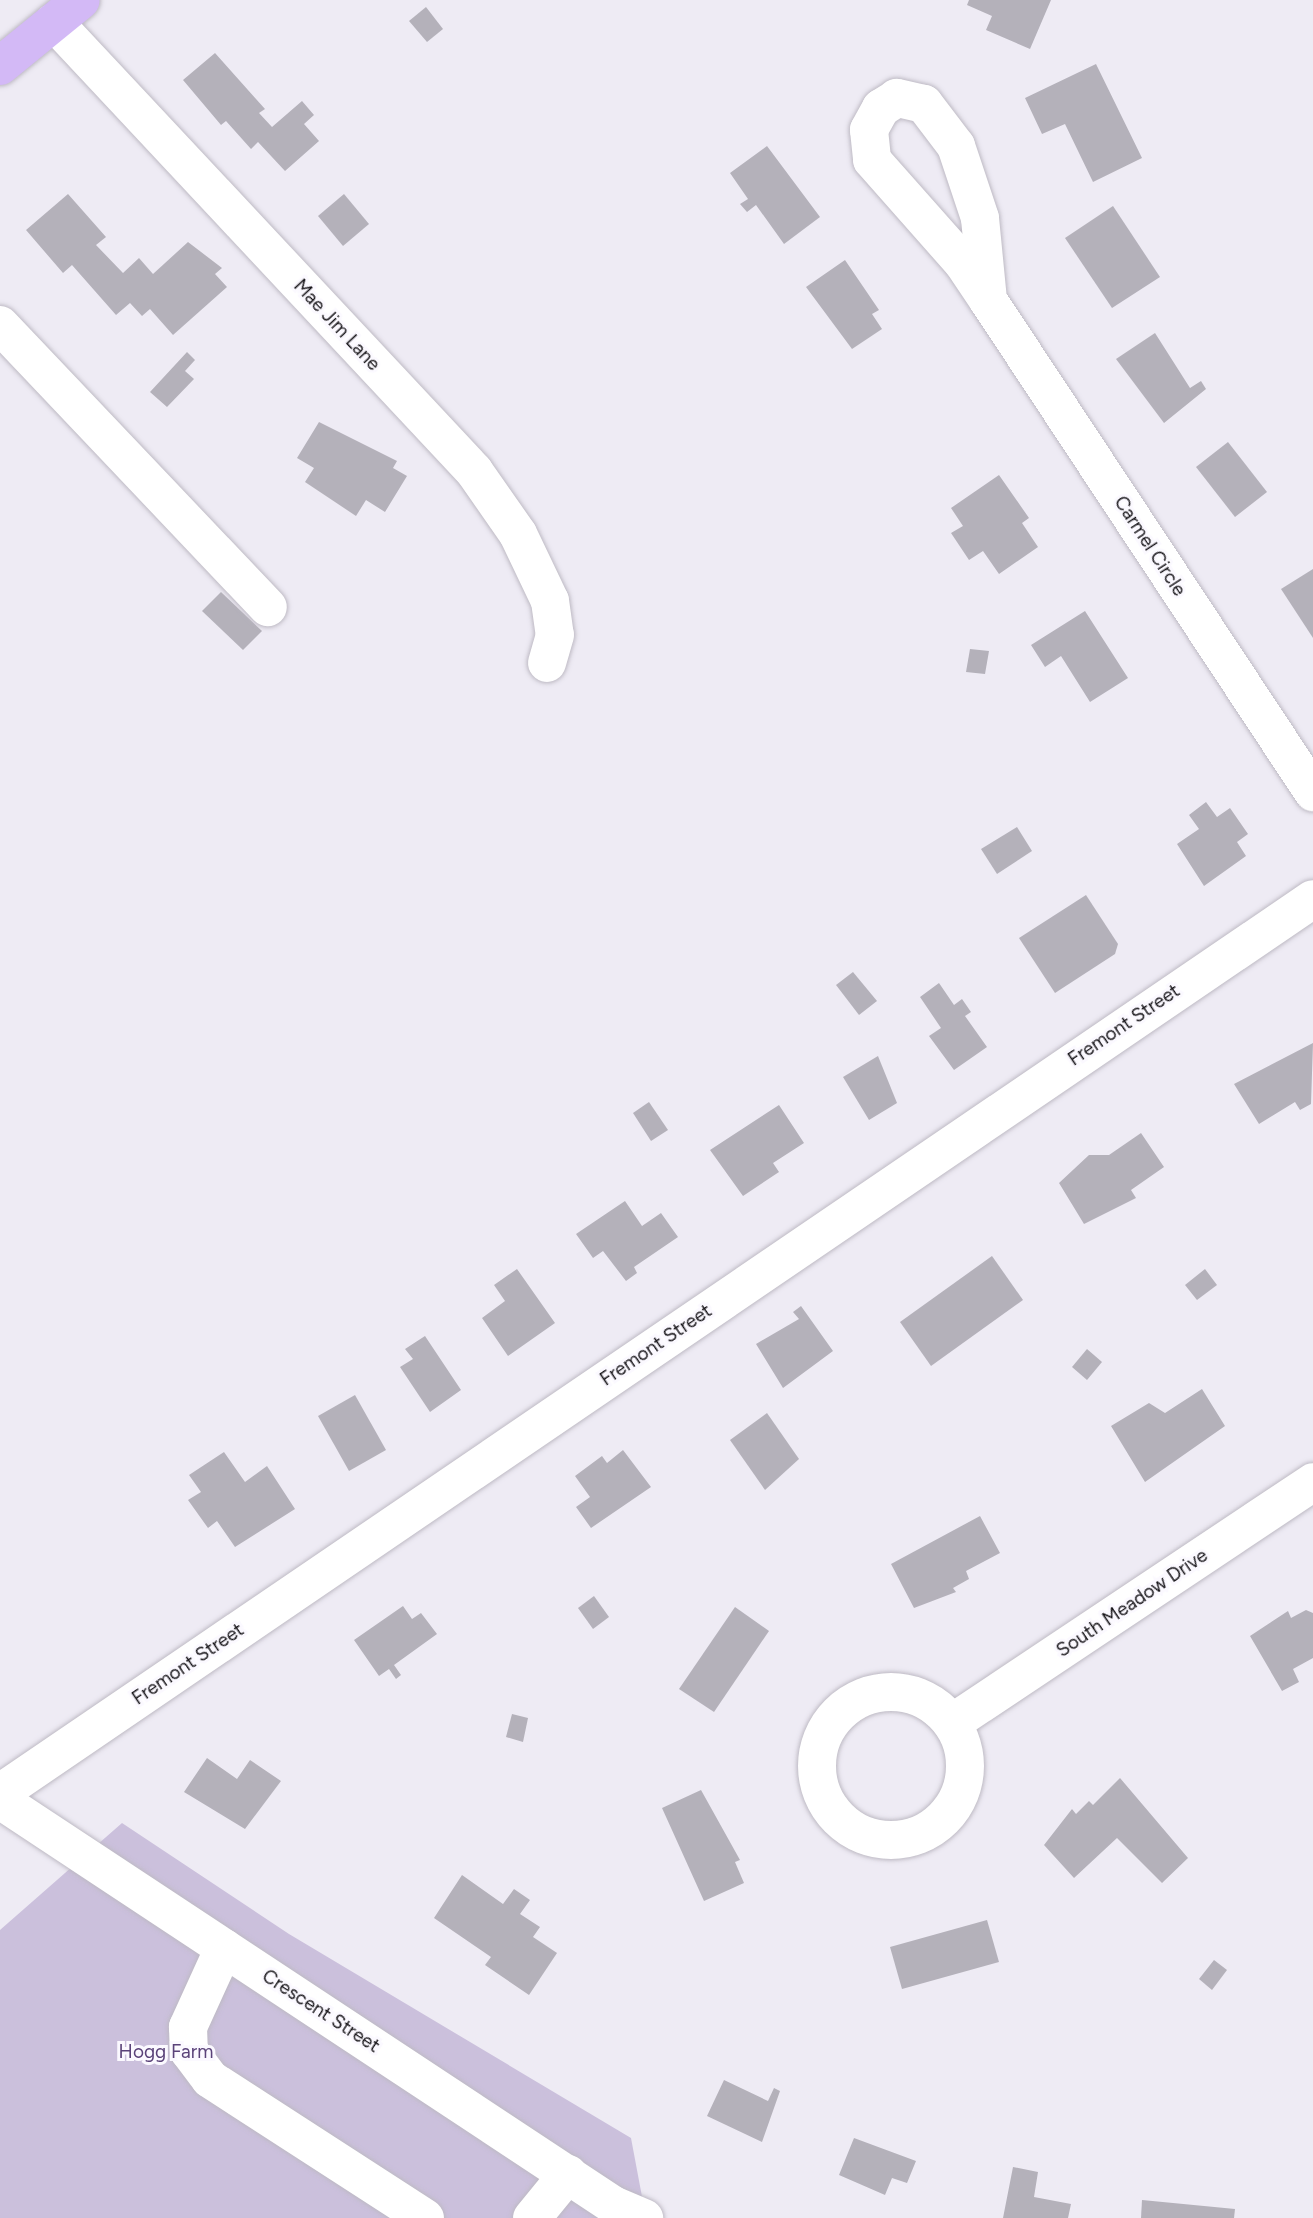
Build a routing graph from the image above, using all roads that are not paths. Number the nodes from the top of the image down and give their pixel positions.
1 (68, 11) edge
2 (0, 66) edge
3 (988, 300) junction
4 (0, 324) edge
5 (268, 607) dead end
6 (547, 663) dead end
7 (1313, 792) edge
8 (1313, 899) edge
9 (1313, 1482) edge
10 (951, 1723) dead end
11 (0, 1793) edge
12 (0, 1800) edge
13 (225, 1948) junction
14 (568, 2175) junction
15 (425, 2218) edge
16 (532, 2218) edge
17 (644, 2218) edge

1 - 2 main road
1 - 6 street, Mae Jim Lane
3 - 3 street, Carmel Circle
3 - 7 street, Carmel Circle
4 - 5 street
8 - 11 street, Fremont Street
9 - 10 street, South Meadow Drive
12 - 13 street, Crescent Street
13 - 14 street, Crescent Street
13 - 15 street
14 - 16 street
14 - 17 street, Crescent Street

